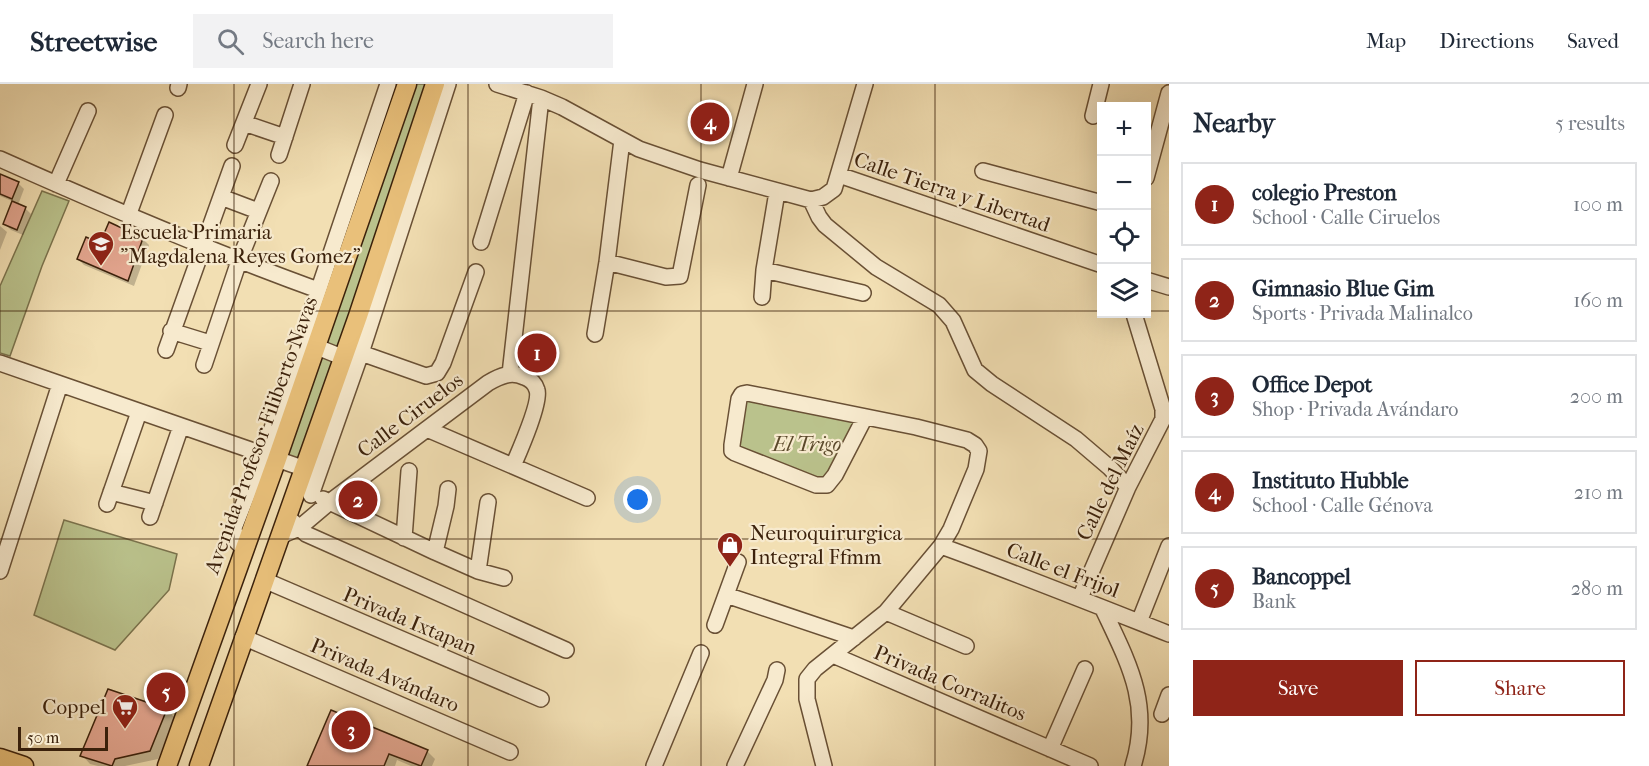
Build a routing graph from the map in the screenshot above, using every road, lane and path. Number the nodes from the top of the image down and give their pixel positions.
1 (259, 84) edge
2 (302, 84) edge
3 (388, 84) edge
4 (407, 84) edge
5 (435, 84) edge
6 (448, 84) edge
7 (496, 84) edge
8 (755, 84) edge
9 (865, 84) edge
10 (1101, 84) edge
11 (1169, 93) edge
12 (534, 95) junction
13 (88, 111) dead end
14 (165, 115) dead end
15 (1093, 116) dead end
16 (244, 123) junction
17 (285, 137) junction
18 (622, 140) junction
19 (235, 145) dead end
20 (279, 156) dead end
21 (0, 159) edge
22 (1151, 160) edge
23 (232, 166) dead end
24 (983, 171) dead end
25 (839, 175) junction
26 (729, 178) junction
27 (271, 181) dead end
28 (56, 184) junction
29 (698, 185) dead end
30 (777, 192) junction
31 (221, 197) junction
32 (811, 201) junction
33 (1097, 202) edge
34 (258, 211) junction
35 (128, 216) junction
36 (481, 242) dead end
37 (203, 245) junction
38 (239, 261) junction
39 (607, 262) junction
40 (1098, 264) edge
41 (764, 270) junction
42 (476, 272) dead end
43 (1151, 282) edge
44 (1169, 287) edge
45 (318, 291) junction
46 (863, 293) dead end
47 (762, 297) dead end
48 (1135, 318) edge
49 (171, 331) junction
50 (595, 334) dead end
51 (210, 343) junction
52 (317, 347) junction
53 (166, 350) dead end
54 (362, 353) junction
55 (342, 357) junction
56 (0, 363) edge
57 (204, 365) dead end
58 (510, 374) junction
59 (60, 384) junction
60 (1166, 410) edge
61 (139, 412) junction
62 (865, 417) junction
63 (181, 426) junction
64 (427, 429) junction
65 (270, 457) junction
66 (513, 466) junction
67 (311, 471) junction
68 (409, 471) dead end
69 (1128, 487) junction
70 (448, 489) dead end
71 (304, 492) junction
72 (587, 498) dead end
73 (331, 501) junction
74 (488, 502) dead end
75 (293, 522) junction
76 (404, 538) junction
77 (941, 546) junction
78 (1169, 546) edge
79 (435, 552) junction
80 (2, 561) edge
81 (738, 562) dead end
82 (478, 571) junction
83 (504, 578) dead end
84 (264, 579) junction
85 (726, 595) junction
86 (1080, 598) junction
87 (1103, 609) junction
88 (886, 612) junction
89 (1139, 622) junction
90 (715, 625) dead end
91 (1169, 634) edge
92 (243, 637) junction
93 (854, 638) junction
94 (966, 646) dead end
95 (566, 650) dead end
96 (701, 653) dead end
97 (833, 655) junction
98 (1085, 669) dead end
99 (777, 670) dead end
100 (1169, 695) edge
101 (541, 699) dead end
102 (1162, 714) dead end
103 (1050, 748) junction
104 (510, 752) dead end
105 (0, 758) edge
106 (822, 764) edge
107 (24, 766) edge
108 (167, 766) edge
109 (200, 766) edge
110 (654, 766) edge
111 (735, 766) edge
112 (1090, 766) edge
113 (1132, 766) edge

1 - 16 street
2 - 17 street
3 - 45 street
4 - 52 main road, Avenida Profesor Filiberto Navas
5 - 55 main road
6 - 54 street
7 - 12 street
8 - 26 street
9 - 25 street
10 - 15 street
11 - 22 street
12 - 18 street
12 - 36 street
12 - 58 street
13 - 28 street
14 - 35 street
16 - 17 street
16 - 19 street
17 - 20 street
18 - 26 street
18 - 39 street
21 - 28 street
23 - 31 street
24 - 33 street
25 - 32 street, Calle Tierra y Libertad
25 - 40 street, Calle Tierra y Libertad
26 - 30 street
27 - 34 street
28 - 35 street
29 - 39 street
30 - 32 street
30 - 41 street
31 - 34 street
31 - 37 street
32 - 69 street
34 - 38 street
35 - 37 street
37 - 38 street
37 - 49 street
38 - 45 street
38 - 51 street
39 - 50 street
41 - 46 street
41 - 47 street
42 - 54 street
43 - 44 street
45 - 65 street
48 - 60 street, Calle del Maíz
49 - 51 street
49 - 53 street
51 - 57 street
52 - 55 street
52 - 65 main road, Avenida Profesor Filiberto Navas
54 - 67 street
55 - 67 main road
56 - 59 street
58 - 64 street, Calle Ciruelos
58 - 66 street
59 - 61 street
59 - 80 street
60 - 69 street, Calle del Maíz
61 - 63 street
61 - 63 street
62 - 62 street
62 - 77 street
63 - 65 street
64 - 66 street
64 - 73 street, Calle Ciruelos
65 - 67 street
65 - 108 main road, Avenida Profesor Filiberto Navas
66 - 72 street
67 - 71 main road
68 - 76 street
69 - 86 street, Calle del Maíz
70 - 79 street
71 - 73 street
71 - 75 main road
73 - 75 street, Calle Ciruelos
73 - 76 street
74 - 82 street
75 - 84 main road
75 - 95 street
76 - 79 street
77 - 86 street, Calle el Frijol
77 - 88 street
78 - 89 street
79 - 82 street
81 - 85 street
82 - 83 street
84 - 92 main road
84 - 101 street, Privada Ixtapan
85 - 90 street
85 - 93 street
86 - 87 street, Calle el Frijol
87 - 89 street, Calle el Frijol
87 - 113 street
88 - 93 street
88 - 94 street
89 - 91 street, Calle el Frijol
92 - 104 street, Privada Avándaro
92 - 109 main road
93 - 97 street
96 - 110 street
97 - 103 street, Privada Corralitos
97 - 106 street
98 - 103 street
99 - 111 street
100 - 102 street
103 - 112 street, Privada Corralitos
105 - 107 main road

